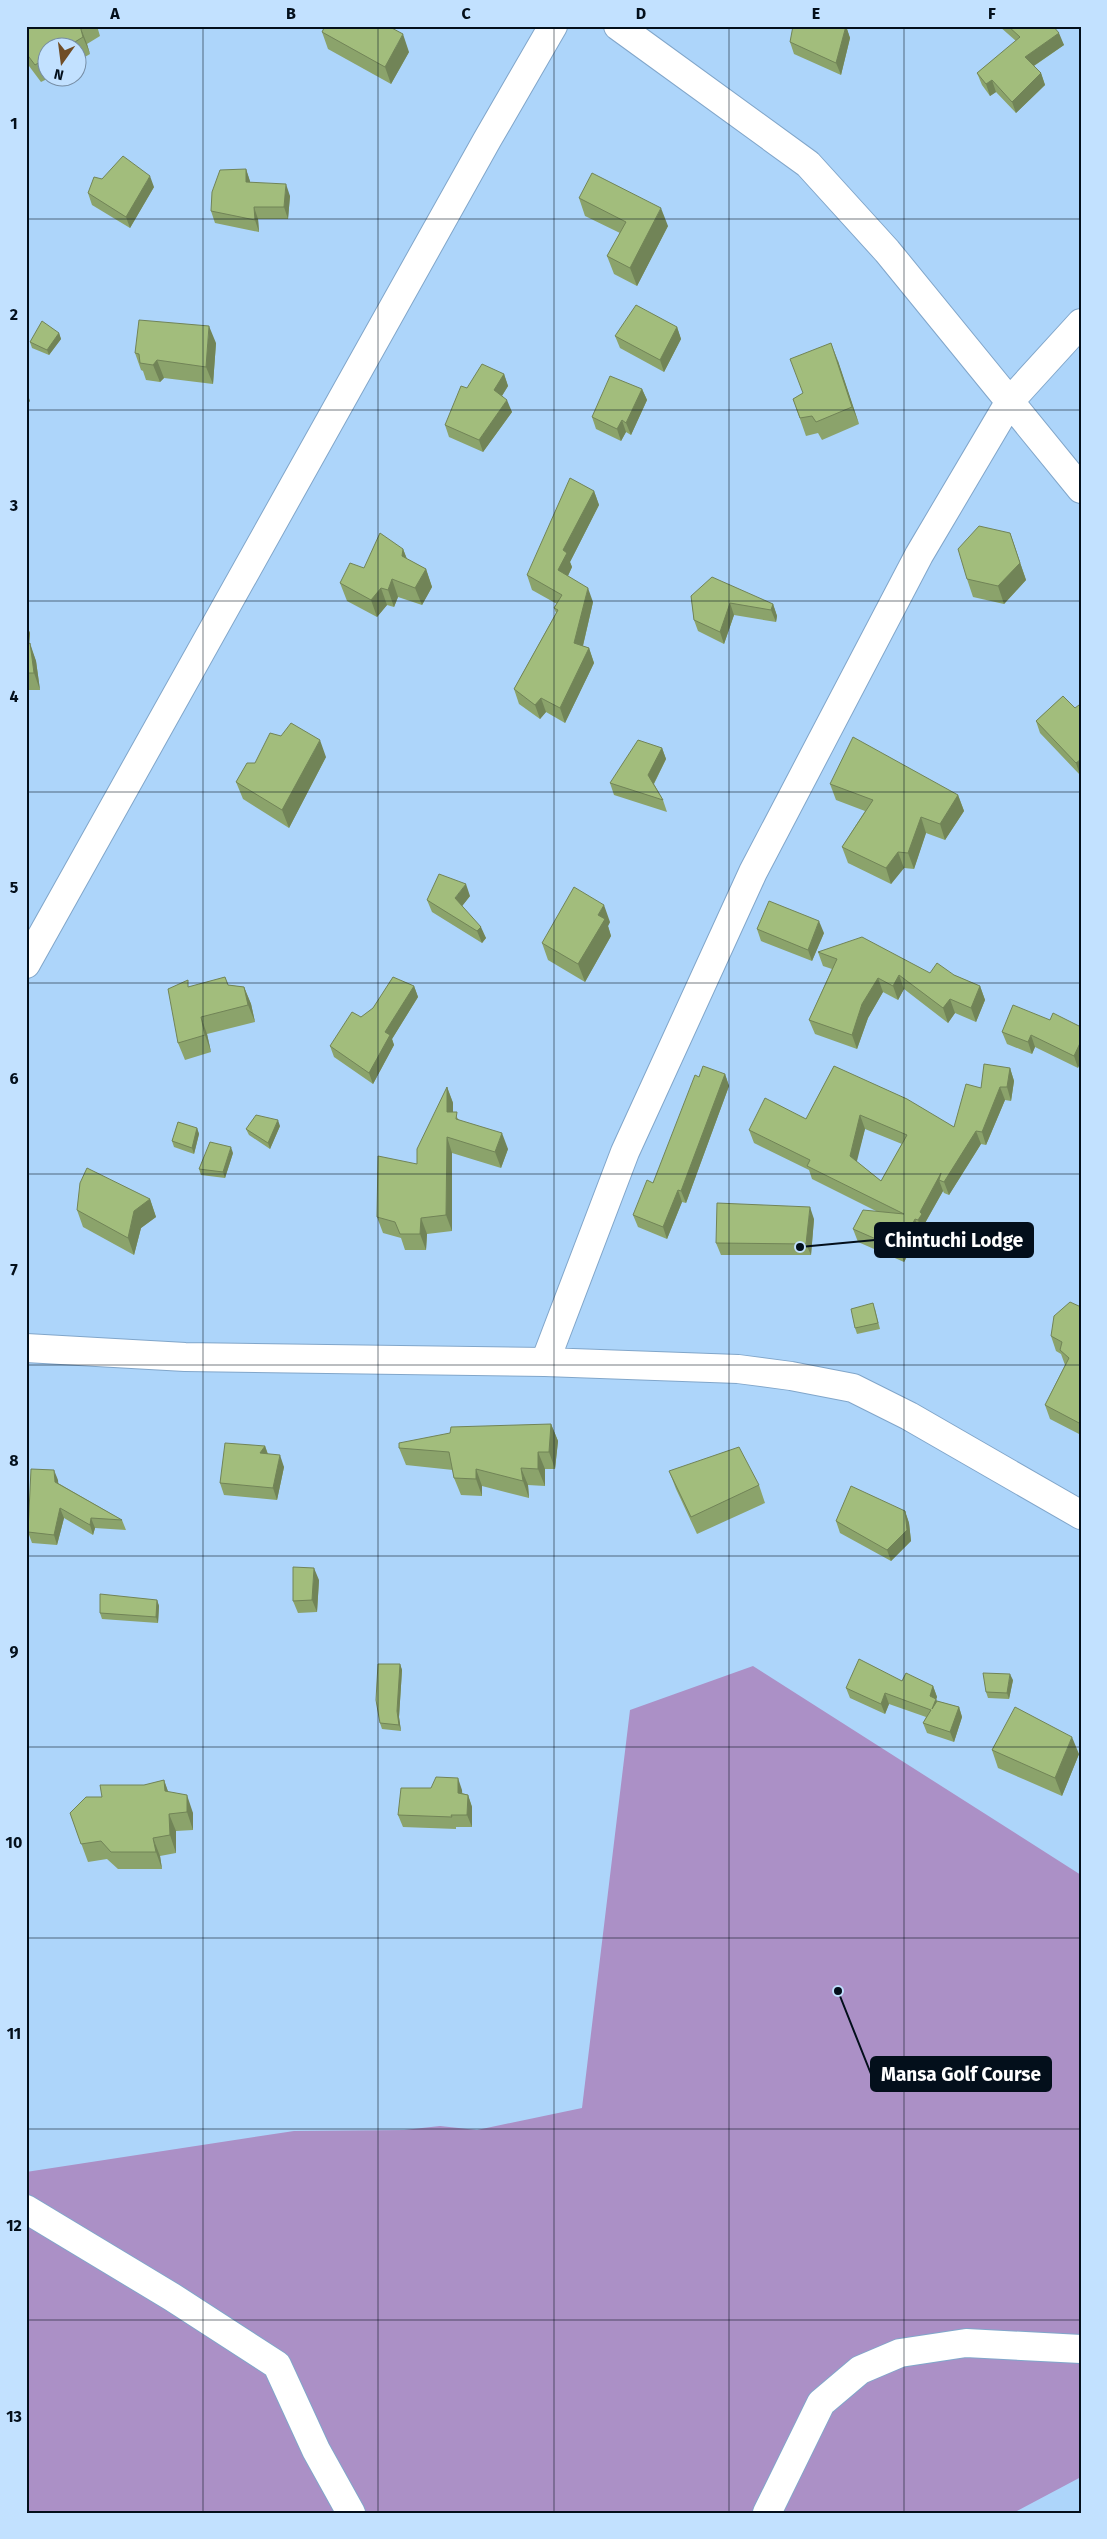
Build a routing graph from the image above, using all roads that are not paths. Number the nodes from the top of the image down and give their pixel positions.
1 (552, 26) edge
2 (618, 26) edge
3 (1081, 323) edge
4 (1010, 401) junction
5 (1081, 489) edge
6 (26, 964) edge
7 (26, 1348) edge
8 (545, 1362) junction
9 (1081, 1515) edge
10 (26, 2209) edge
11 (1081, 2349) edge
12 (351, 2513) edge
13 (768, 2513) edge

1 - 6 street
2 - 4 street
3 - 4 street
4 - 5 street
4 - 8 street
7 - 8 street
8 - 9 street
10 - 12 street
11 - 13 street

